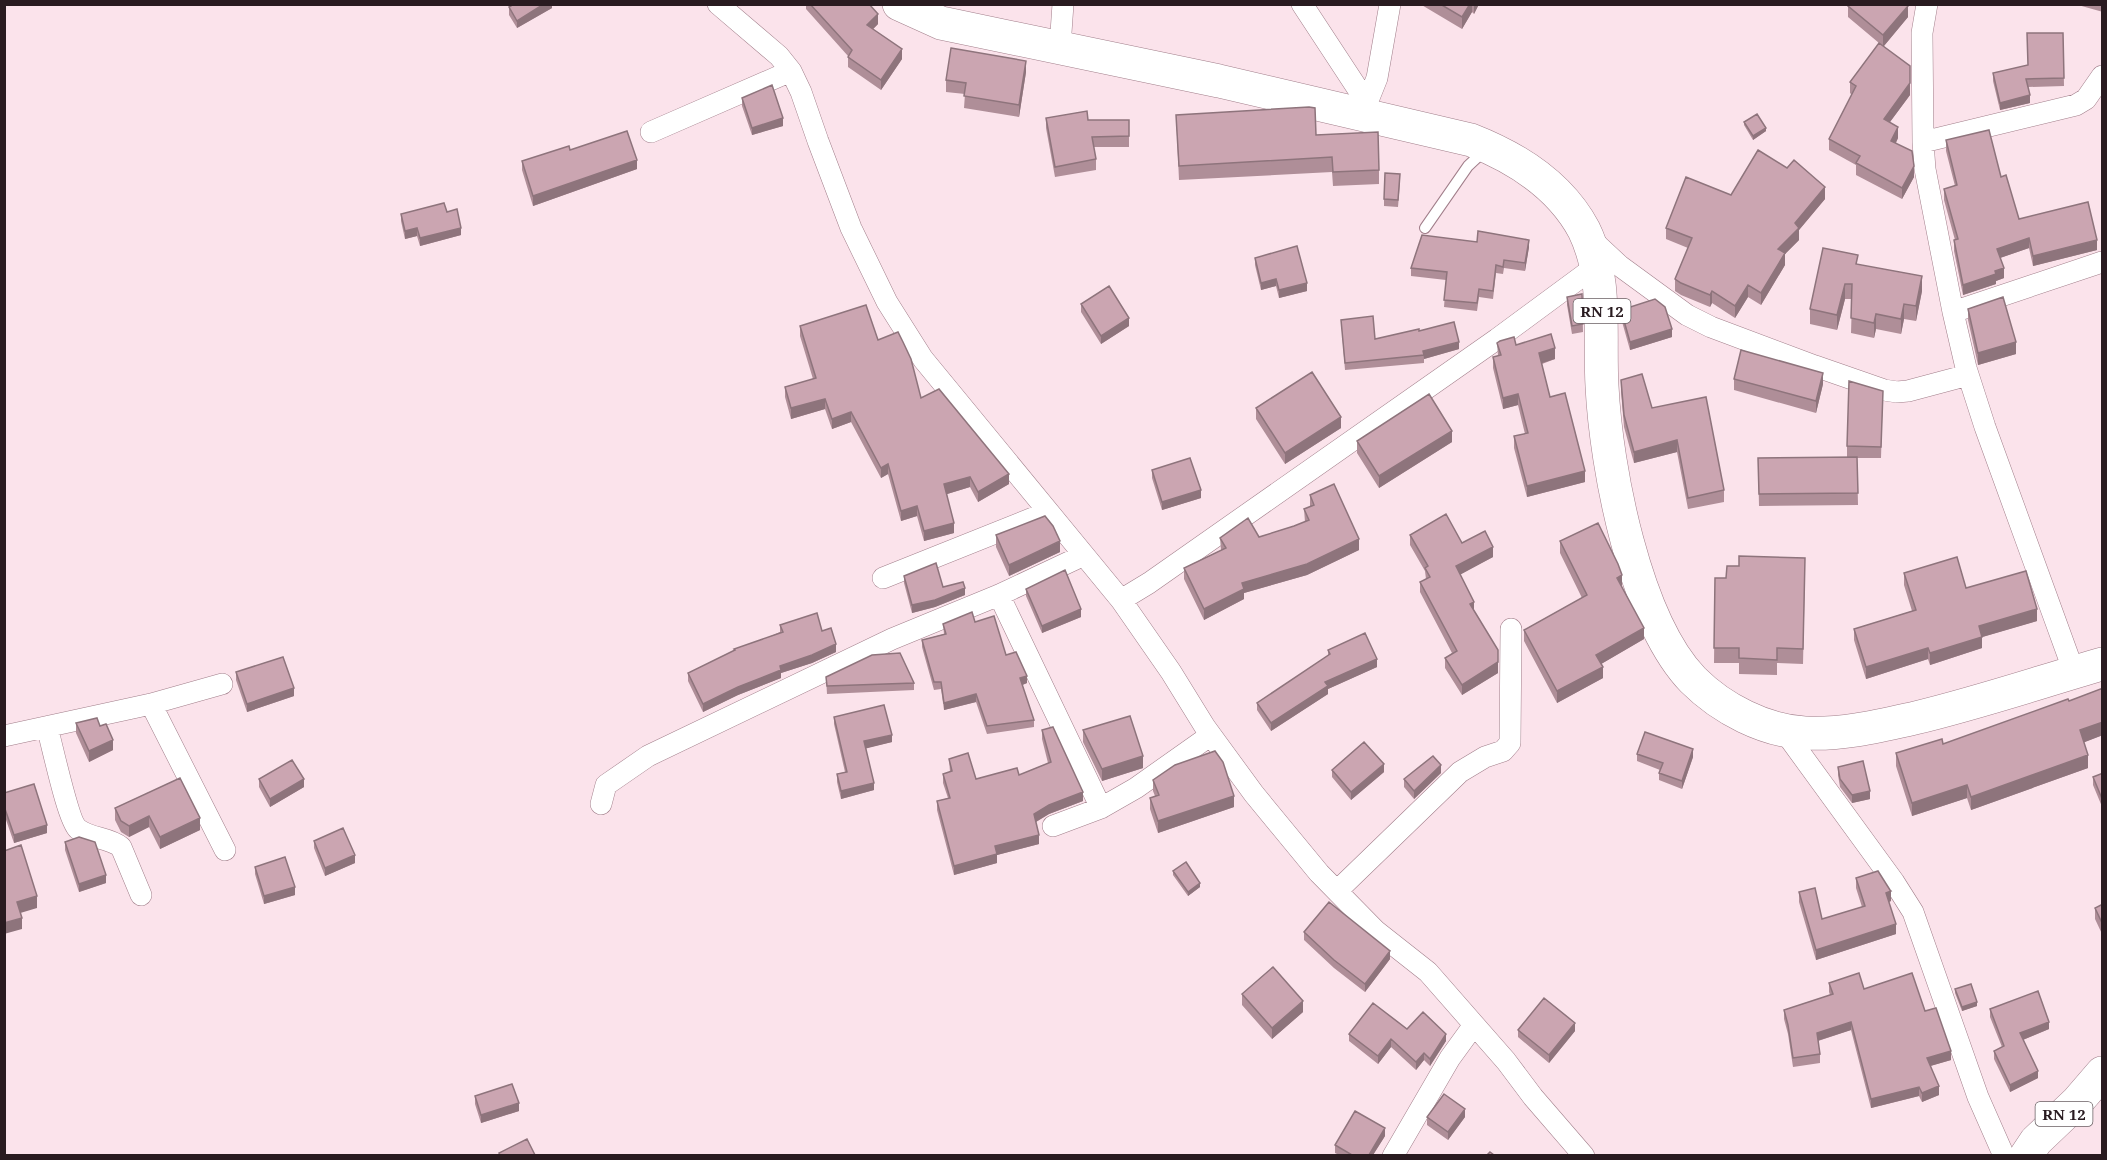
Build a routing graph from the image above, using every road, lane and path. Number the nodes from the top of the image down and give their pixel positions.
1 (718, 4) edge
2 (899, 4) edge
3 (1063, 4) edge
4 (1302, 4) edge
5 (1390, 4) edge
6 (1927, 4) edge
7 (1060, 47) junction
8 (791, 71) junction
9 (2103, 76) edge
10 (1370, 109) junction
11 (651, 132) dead end
12 (1923, 142) junction
13 (1488, 147) junction
14 (1425, 228) dead end
15 (1585, 233) junction
16 (2103, 262) edge
17 (1596, 266) junction
18 (1953, 312) junction
19 (1968, 375) junction
20 (1048, 512) junction
21 (1084, 555) junction
22 (884, 578) dead end
23 (999, 595) junction
24 (1121, 600) junction
25 (1511, 629) dead end
26 (2088, 668) edge
27 (222, 684) dead end
28 (150, 704) junction
29 (46, 727) junction
30 (1784, 731) junction
31 (1211, 735) junction
32 (4, 736) edge
33 (601, 804) dead end
34 (1101, 808) junction
35 (1053, 826) dead end
36 (225, 850) dead end
37 (1337, 891) junction
38 (141, 895) dead end
39 (1474, 1025) junction
40 (2103, 1073) edge
41 (1393, 1155) edge
42 (1584, 1155) edge
43 (2004, 1155) edge
44 (2026, 1155) edge

1 - 8 street
2 - 7 main road, RN 12
3 - 7 street
4 - 10 street
5 - 10 street
6 - 12 street
7 - 10 main road, RN 12
8 - 11 street
8 - 20 street
9 - 12 street
10 - 13 main road, RN 12
12 - 18 street
13 - 14 lane
13 - 15 main road, RN 12
15 - 17 main road, RN 12
15 - 19 street
16 - 18 street
17 - 24 street
17 - 30 main road, RN 12
18 - 19 street
19 - 26 street
20 - 21 street
20 - 22 street
21 - 23 street
21 - 24 street
23 - 33 street
23 - 34 street
24 - 31 street
25 - 37 street
26 - 30 main road, RN 12
27 - 28 street
28 - 29 street
28 - 36 street
29 - 32 street
29 - 38 street
30 - 43 street
31 - 34 street
31 - 37 street
34 - 35 street
37 - 39 street
39 - 41 street
39 - 42 street
40 - 44 main road, RN 12

